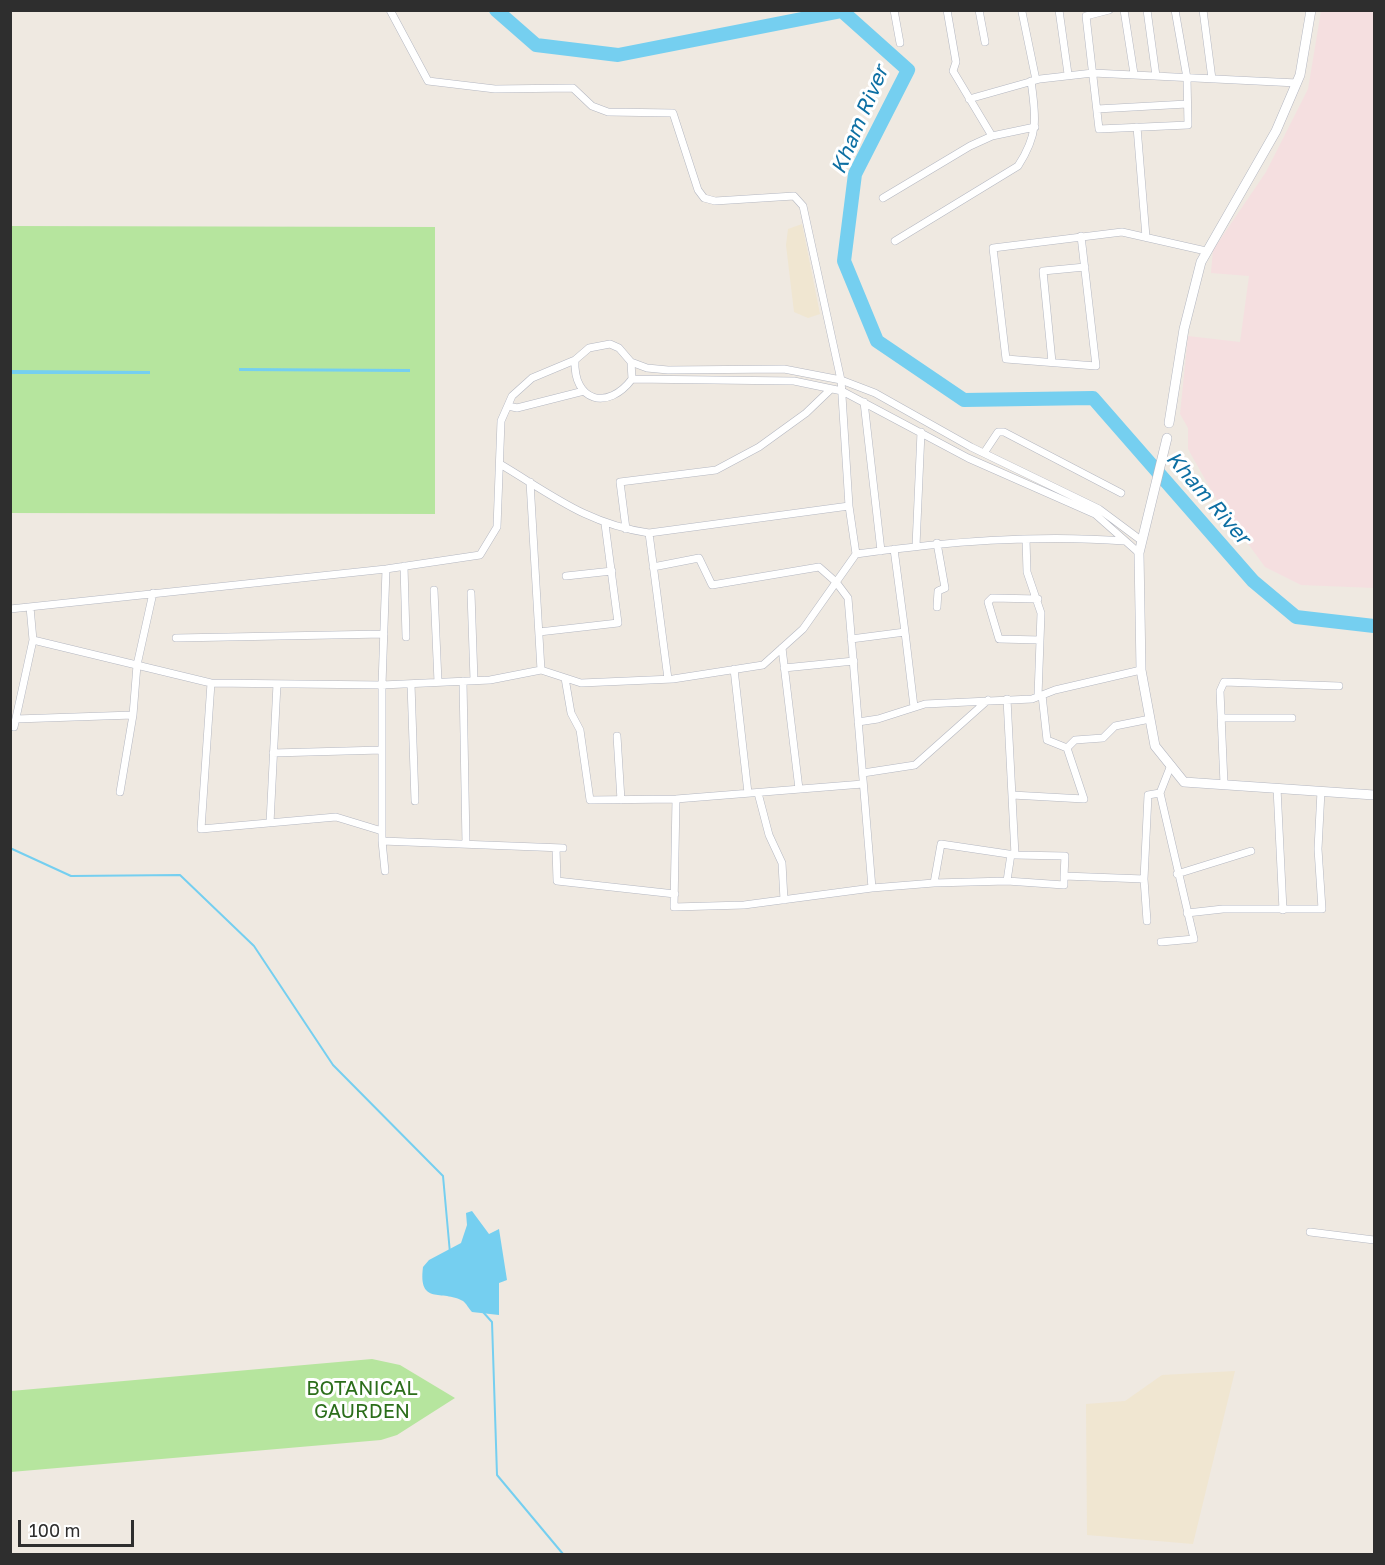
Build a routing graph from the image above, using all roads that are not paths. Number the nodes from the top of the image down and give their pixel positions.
1 (390, 10) edge
2 (894, 10) edge
3 (947, 10) edge
4 (979, 10) edge
5 (1059, 10) edge
6 (1109, 10) edge
7 (1124, 10) edge
8 (1147, 10) edge
9 (1175, 10) edge
10 (1203, 10) edge
11 (1311, 10) edge
12 (1022, 12) dead end
13 (984, 42) dead end
14 (900, 43) dead end
15 (1094, 73) junction
16 (1068, 74) junction
17 (1134, 74) junction
18 (1156, 76) junction
19 (1187, 78) junction
20 (1212, 79) junction
21 (1033, 80) junction
22 (1297, 84) junction
23 (969, 99) junction
24 (1187, 104) junction
25 (1097, 109) junction
26 (1035, 127) junction
27 (1137, 127) junction
28 (992, 136) junction
29 (883, 198) dead end
30 (1081, 236) junction
31 (1146, 237) junction
32 (895, 241) dead end
33 (1206, 251) junction
34 (1085, 267) junction
35 (575, 360) junction
36 (632, 362) junction
37 (1052, 362) junction
38 (632, 379) junction
39 (841, 380) junction
40 (831, 389) junction
41 (584, 391) junction
42 (842, 391) junction
43 (864, 402) junction
44 (508, 406) junction
45 (1169, 423) dead end
46 (921, 432) junction
47 (1167, 438) dead end
48 (984, 453) junction
49 (500, 464) junction
50 (530, 482) junction
51 (1121, 493) dead end
52 (849, 506) junction
53 (605, 524) junction
54 (626, 530) junction
55 (648, 533) junction
56 (1026, 539) junction
57 (1125, 541) junction
58 (1142, 541) junction
59 (938, 543) junction
60 (916, 546) junction
61 (894, 549) junction
62 (881, 550) junction
63 (1139, 553) junction
64 (856, 554) junction
65 (404, 566) junction
66 (653, 567) junction
67 (386, 569) junction
68 (612, 571) junction
69 (566, 576) dead end
70 (836, 582) junction
71 (434, 590) dead end
72 (153, 593) junction
73 (471, 593) dead end
74 (1038, 599) junction
75 (30, 607) junction
76 (937, 607) dead end
77 (10, 609) edge
78 (539, 632) junction
79 (905, 632) junction
80 (384, 634) junction
81 (406, 637) dead end
82 (176, 638) dead end
83 (851, 639) junction
84 (33, 640) junction
85 (1040, 640) junction
86 (782, 648) junction
87 (854, 661) junction
88 (137, 665) junction
89 (784, 668) junction
90 (734, 669) junction
91 (541, 670) junction
92 (1141, 670) junction
93 (565, 678) junction
94 (668, 679) junction
95 (474, 680) junction
96 (463, 681) junction
97 (438, 682) junction
98 (211, 683) junction
99 (277, 684) junction
100 (411, 684) junction
101 (382, 685) junction
102 (1339, 686) dead end
103 (1040, 696) junction
104 (1008, 699) junction
105 (988, 700) junction
106 (914, 708) junction
107 (133, 715) junction
108 (1221, 718) junction
109 (1292, 718) dead end
110 (1150, 719) junction
111 (858, 722) junction
112 (617, 736) dead end
113 (1067, 748) junction
114 (382, 750) junction
115 (273, 753) junction
116 (1171, 765) junction
117 (863, 773) junction
118 (864, 784) junction
119 (1224, 784) junction
120 (1277, 788) junction
121 (799, 789) junction
122 (1321, 791) junction
123 (120, 792) dead end
124 (748, 793) junction
125 (758, 793) junction
126 (1160, 793) junction
127 (1012, 795) junction
128 (1374, 795) edge
129 (676, 799) junction
130 (621, 800) junction
131 (415, 801) dead end
132 (270, 823) junction
133 (382, 831) junction
134 (382, 841) junction
135 (466, 844) junction
136 (1251, 851) dead end
137 (1013, 854) junction
138 (386, 871) dead end
139 (1177, 874) junction
140 (1064, 876) junction
141 (1144, 879) junction
142 (1007, 881) junction
143 (934, 883) junction
144 (872, 888) junction
145 (675, 894) junction
146 (784, 900) junction
147 (1282, 910) junction
148 (1187, 913) junction
149 (1147, 921) dead end
150 (1161, 942) dead end
151 (1310, 1232) dead end
152 (1374, 1240) edge

1 - 39 street
2 - 14 street
3 - 23 street
4 - 13 street
5 - 16 street
6 - 15 street
7 - 17 street
8 - 18 street
9 - 19 street
10 - 20 street
11 - 22 street
12 - 21 street
15 - 16 street
15 - 17 street
15 - 25 street
16 - 21 street
17 - 18 street
18 - 19 street
19 - 20 street
19 - 24 street
20 - 22 street
21 - 23 street
21 - 26 street
22 - 33 street
23 - 28 street
24 - 25 street
24 - 27 street
25 - 27 street
26 - 28 street
26 - 32 street
27 - 31 street
28 - 29 street
30 - 31 street
30 - 34 street
30 - 37 street
31 - 33 street
33 - 45 street
34 - 37 street
34 - 37 street
35 - 36 street
35 - 41 street
35 - 44 street
36 - 38 street
36 - 39 street
38 - 40 street
38 - 41 street
39 - 42 street
39 - 48 street
40 - 42 street
40 - 54 street
41 - 44 street
42 - 43 street
42 - 52 street
43 - 46 street
43 - 62 street
44 - 49 street
46 - 57 street
46 - 60 street
47 - 58 street
48 - 51 street
48 - 58 street
49 - 50 street
49 - 65 street
50 - 53 street
50 - 78 street
52 - 55 street
52 - 64 street
53 - 54 street
53 - 68 street
54 - 55 street
55 - 66 street
56 - 57 street
56 - 59 street
56 - 74 street
57 - 63 street
58 - 63 street
59 - 60 street
59 - 76 street
60 - 61 street
61 - 62 street
61 - 79 street
62 - 64 street
63 - 92 street
64 - 70 street
65 - 67 street
65 - 81 street
66 - 70 street
66 - 94 street
67 - 72 street
67 - 80 street
68 - 69 street
68 - 78 street
70 - 83 street
70 - 86 street
71 - 97 street
72 - 75 street
72 - 88 street
73 - 95 street
74 - 85 street
74 - 85 street
75 - 77 street
75 - 84 street
78 - 91 street
79 - 83 street
79 - 106 street
80 - 82 street
80 - 101 street
83 - 87 street
84 - 88 street
84 - 107 street
85 - 103 street
86 - 89 street
86 - 90 street
87 - 89 street
87 - 111 street
88 - 98 street
88 - 107 street
89 - 121 street
90 - 94 street
90 - 124 street
91 - 93 street
91 - 95 street
92 - 103 street
92 - 110 street
93 - 94 street
93 - 130 street
95 - 96 street
96 - 97 street
96 - 135 street
97 - 100 street
98 - 99 street
98 - 132 street
99 - 101 street
99 - 115 street
100 - 101 street
100 - 131 street
101 - 114 street
102 - 108 street
103 - 104 street
103 - 113 street
104 - 105 street
104 - 127 street
105 - 106 street
105 - 117 street
106 - 111 street
107 - 123 street
108 - 109 street
108 - 119 street
110 - 113 street
110 - 116 street
111 - 117 street
112 - 130 street
113 - 127 street
114 - 115 street
114 - 133 street
115 - 132 street
116 - 119 street
116 - 126 street
117 - 118 street
118 - 121 street
118 - 144 street
119 - 120 street
120 - 122 street
120 - 147 street
121 - 125 street
122 - 128 street
122 - 147 street
124 - 125 street
124 - 129 street
125 - 146 street
126 - 139 street
126 - 141 street
127 - 137 street
129 - 130 street
129 - 145 street
132 - 133 street
133 - 134 street
134 - 135 street
134 - 138 street
135 - 145 street
136 - 139 street
137 - 140 street
137 - 142 street
137 - 143 street
139 - 148 street
140 - 141 street
140 - 142 street
141 - 149 street
142 - 143 street
143 - 144 street
144 - 146 street
145 - 146 street
147 - 148 street
148 - 150 street
151 - 152 street

